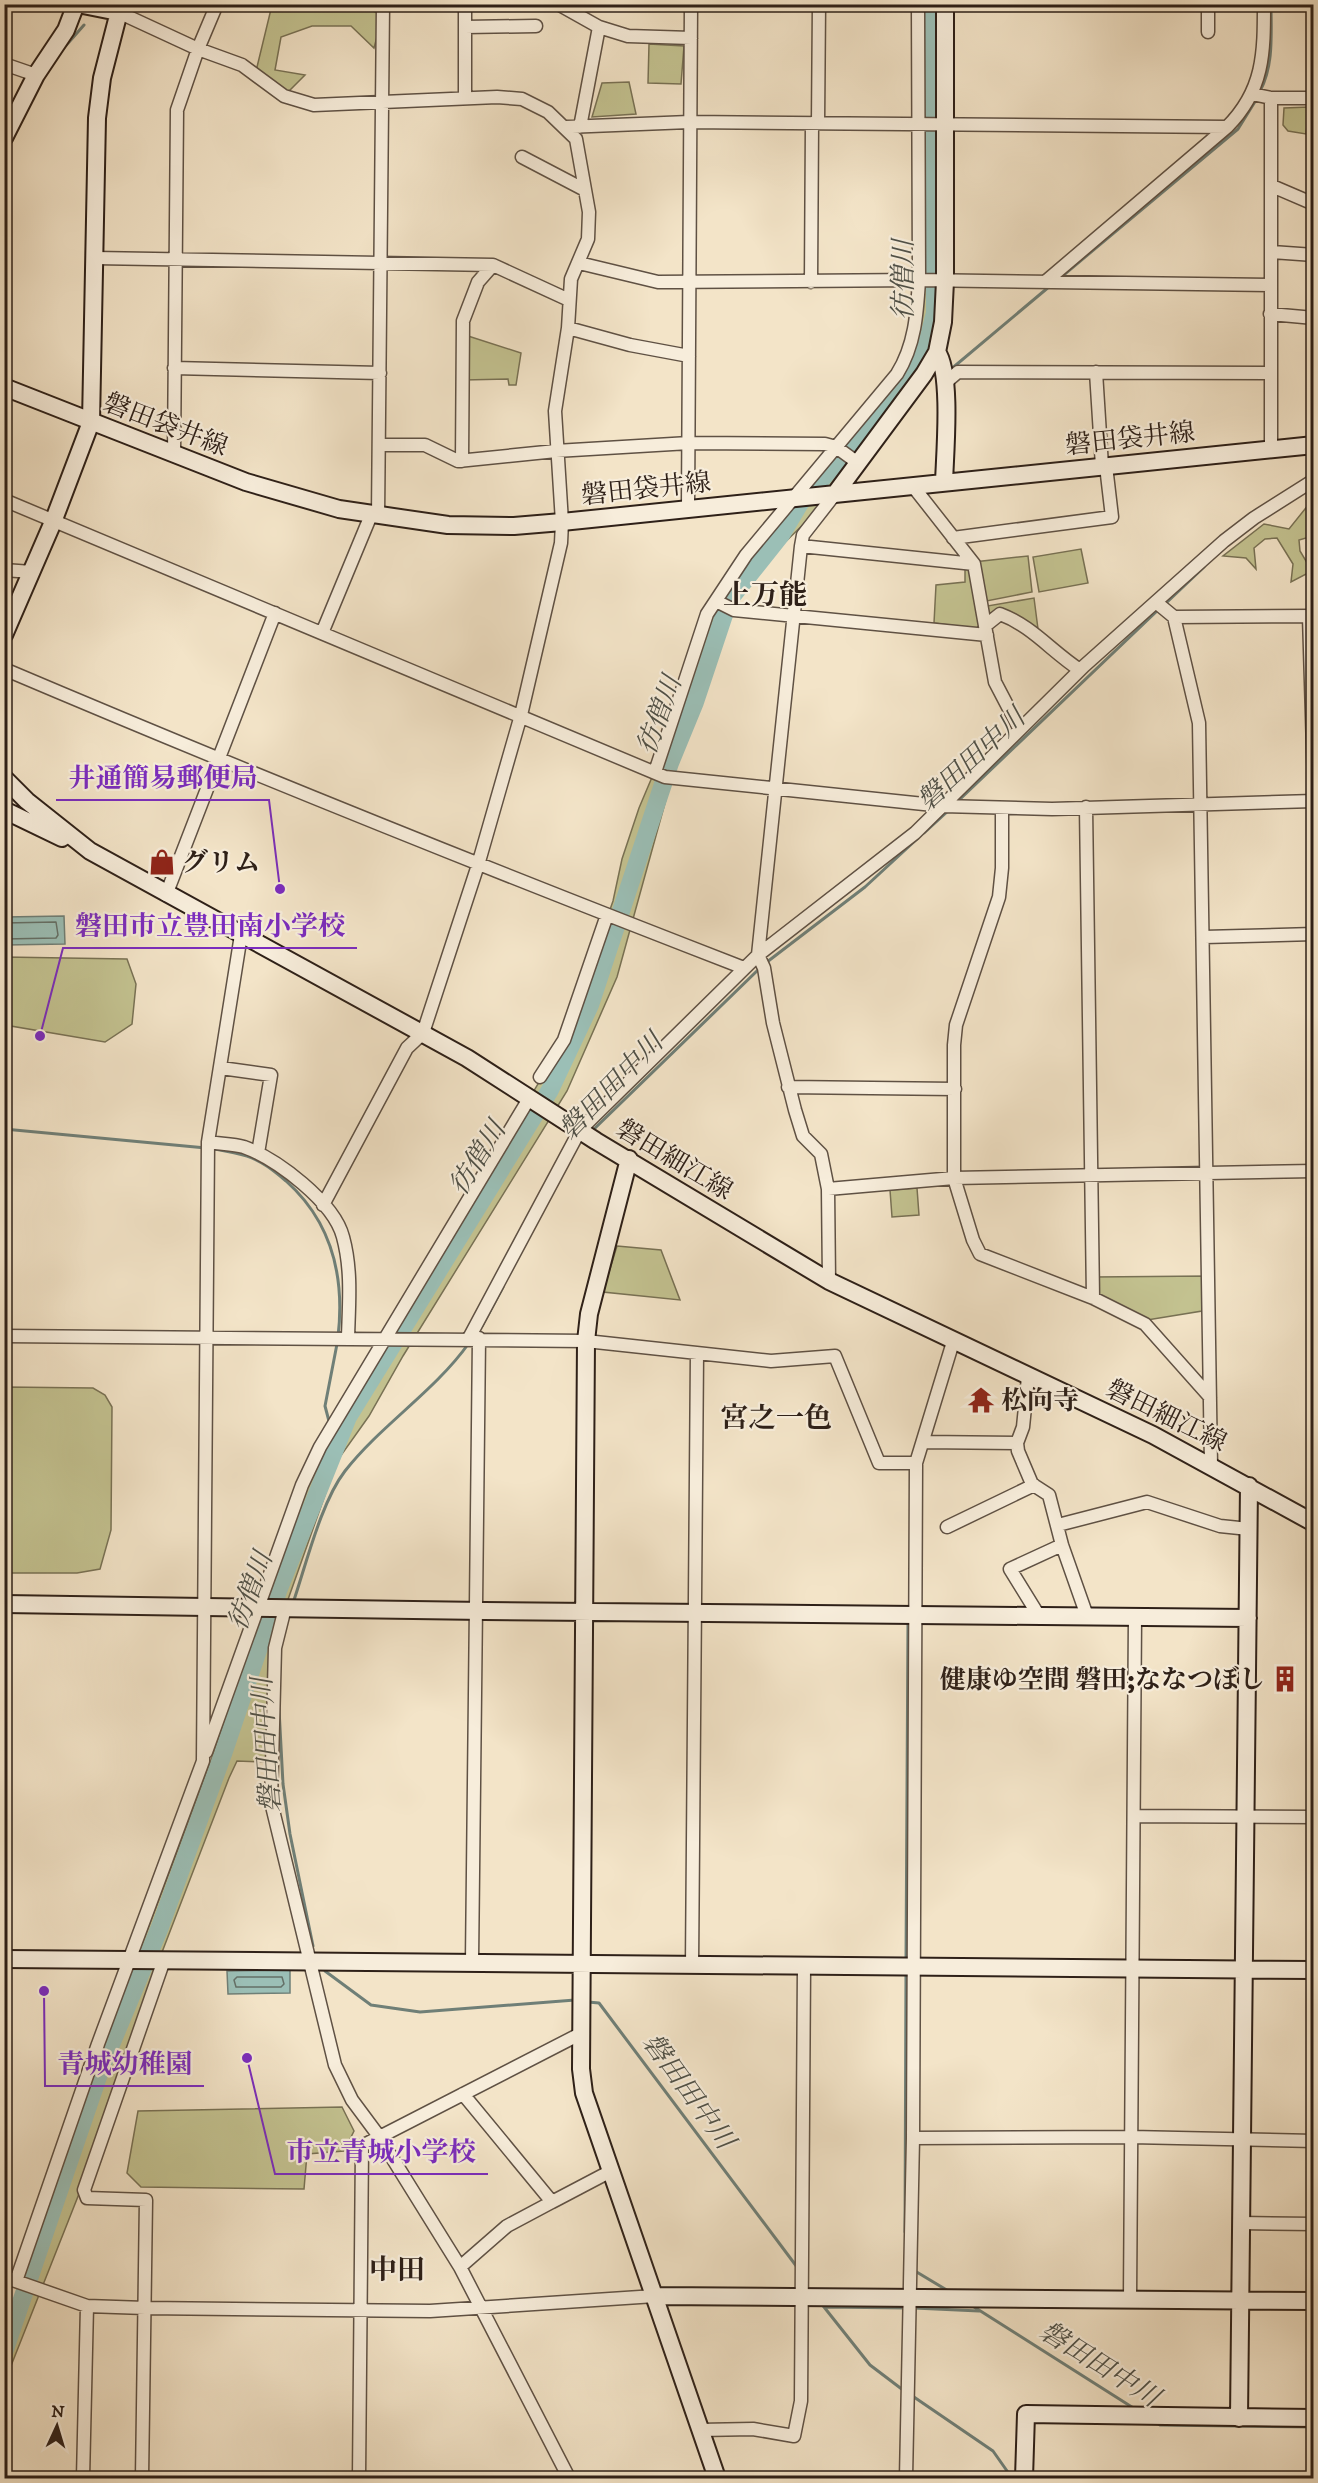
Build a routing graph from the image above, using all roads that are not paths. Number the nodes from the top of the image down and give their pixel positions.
1 (77, 4) edge
2 (217, 4) edge
3 (383, 4) edge
4 (465, 4) edge
5 (558, 4) edge
6 (691, 4) edge
7 (819, 4) edge
8 (918, 4) edge
9 (945, 4) edge
10 (1208, 4) edge
11 (1264, 4) edge
12 (119, 8) edge
13 (536, 26) dead end
14 (465, 27) junction
15 (599, 27) junction
16 (1208, 32) dead end
17 (690, 38) junction
18 (198, 49) junction
19 (4, 64) edge
20 (36, 75) junction
21 (1252, 94) junction
22 (465, 98) junction
23 (1271, 98) junction
24 (1314, 98) edge
25 (382, 104) junction
26 (689, 122) junction
27 (815, 123) junction
28 (945, 123) junction
29 (918, 124) junction
30 (580, 127) junction
31 (1227, 127) junction
32 (566, 128) junction
33 (4, 138) edge
34 (522, 157) dead end
35 (1272, 186) junction
36 (585, 190) junction
37 (1314, 204) edge
38 (1272, 252) junction
39 (1314, 255) edge
40 (95, 258) junction
41 (176, 260) junction
42 (381, 261) junction
43 (579, 263) junction
44 (493, 265) junction
45 (919, 280) junction
46 (689, 281) junction
47 (945, 281) junction
48 (811, 282) junction
49 (1045, 282) junction
50 (1270, 285) junction
51 (569, 300) junction
52 (1270, 314) junction
53 (1314, 318) edge
54 (568, 328) junction
55 (937, 352) junction
56 (689, 356) junction
57 (174, 368) junction
58 (1095, 372) junction
59 (380, 373) junction
60 (1270, 373) junction
61 (945, 383) junction
62 (4, 387) edge
63 (90, 422) junction
64 (689, 443) junction
65 (379, 445) junction
66 (1314, 445) edge
67 (836, 447) junction
68 (1271, 449) junction
69 (556, 451) junction
70 (174, 454) junction
71 (462, 461) junction
72 (858, 463) junction
73 (1104, 466) junction
74 (1314, 480) edge
75 (945, 482) junction
76 (912, 485) junction
77 (829, 495) junction
78 (794, 498) junction
79 (4, 500) edge
80 (688, 508) junction
81 (375, 516) junction
82 (53, 522) junction
83 (562, 522) junction
84 (953, 538) junction
85 (801, 546) junction
86 (974, 564) junction
87 (4, 570) edge
88 (32, 572) junction
89 (716, 601) junction
90 (1157, 603) junction
91 (275, 613) junction
92 (794, 616) junction
93 (1311, 616) edge
94 (1174, 617) junction
95 (986, 631) junction
96 (322, 633) junction
97 (4, 635) edge
98 (4, 669) edge
99 (1080, 670) junction
100 (520, 715) junction
101 (1019, 728) junction
102 (219, 760) junction
103 (660, 774) junction
104 (4, 778) edge
105 (1314, 783) edge
106 (776, 790) junction
107 (1314, 801) edge
108 (1201, 804) junction
109 (943, 806) junction
110 (1086, 807) junction
111 (1002, 808) junction
112 (4, 810) edge
113 (90, 851) junction
114 (478, 865) junction
115 (166, 895) junction
116 (607, 915) junction
117 (1314, 934) edge
118 (241, 935) junction
119 (1204, 937) junction
120 (758, 955) junction
121 (744, 968) junction
122 (423, 1033) junction
123 (220, 1068) junction
124 (540, 1077) dead end
125 (788, 1087) junction
126 (955, 1089) junction
127 (530, 1097) junction
128 (580, 1130) junction
129 (208, 1142) junction
130 (258, 1153) junction
131 (629, 1159) junction
132 (1314, 1171) edge
133 (1206, 1174) junction
134 (1092, 1175) junction
135 (954, 1178) junction
136 (828, 1188) junction
137 (323, 1205) junction
138 (829, 1281) junction
139 (1093, 1298) junction
140 (4, 1336) edge
141 (205, 1336) junction
142 (348, 1337) junction
143 (387, 1337) junction
144 (474, 1338) junction
145 (586, 1341) junction
146 (953, 1342) junction
147 (697, 1353) junction
148 (1028, 1377) junction
149 (1210, 1397) junction
150 (923, 1442) junction
151 (1017, 1443) junction
152 (916, 1463) junction
153 (1211, 1464) junction
154 (1034, 1485) junction
155 (1249, 1486) junction
156 (1314, 1523) edge
157 (1058, 1525) junction
158 (947, 1527) dead end
159 (1249, 1529) junction
160 (1062, 1545) junction
161 (4, 1604) edge
162 (204, 1605) junction
163 (259, 1608) junction
164 (285, 1608) junction
165 (477, 1611) junction
166 (585, 1611) junction
167 (695, 1613) junction
168 (914, 1616) junction
169 (1039, 1616) junction
170 (1087, 1616) junction
171 (1136, 1617) junction
172 (1248, 1618) junction
173 (203, 1761) junction
174 (1135, 1816) junction
175 (1246, 1816) junction
176 (1314, 1817) edge
177 (4, 1959) edge
178 (131, 1959) junction
179 (164, 1960) junction
180 (310, 1960) junction
181 (472, 1961) junction
182 (581, 1964) junction
183 (692, 1965) junction
184 (804, 1967) junction
185 (912, 1967) junction
186 (1134, 1968) junction
187 (1245, 1969) junction
188 (1314, 1970) edge
189 (580, 2034) junction
190 (463, 2094) junction
191 (378, 2135) junction
192 (1131, 2137) junction
193 (913, 2138) junction
194 (1243, 2140) junction
195 (1314, 2141) edge
196 (611, 2171) junction
197 (552, 2202) junction
198 (1241, 2223) junction
199 (1314, 2224) edge
200 (460, 2267) junction
201 (10, 2279) edge
202 (655, 2296) junction
203 (801, 2297) junction
204 (909, 2299) junction
205 (1130, 2299) junction
206 (1242, 2300) junction
207 (1314, 2301) edge
208 (87, 2306) junction
209 (145, 2308) junction
210 (482, 2308) junction
211 (361, 2311) junction
212 (1239, 2418) junction
213 (1314, 2418) edge
214 (700, 2430) junction
215 (83, 2478) edge
216 (142, 2478) edge
217 (359, 2478) edge
218 (569, 2478) edge
219 (717, 2478) edge
220 (906, 2478) edge
221 (1024, 2478) edge

1 - 12 street
1 - 20 street
2 - 18 street
3 - 25 street
4 - 14 street
5 - 15 street
6 - 17 street
7 - 27 street
8 - 29 street
9 - 28 street
10 - 16 street
11 - 21 street
12 - 18 street
12 - 40 street
13 - 14 street
14 - 22 street
15 - 17 street
15 - 30 street
17 - 26 street
18 - 25 street
18 - 41 street
19 - 20 street
20 - 33 street
21 - 23 street
21 - 31 street
22 - 25 street
22 - 32 street
23 - 24 street
23 - 35 street
25 - 42 street
26 - 27 street
26 - 30 street
26 - 46 street
27 - 29 street
27 - 48 street
28 - 29 street
28 - 31 street
28 - 47 street
29 - 45 street
30 - 32 street
31 - 49 street
32 - 36 street
34 - 36 street
35 - 37 street
35 - 38 street
36 - 43 street
38 - 39 street
38 - 50 street
40 - 41 street
40 - 63 street
41 - 42 street
41 - 57 street
42 - 44 street
42 - 59 street
43 - 46 street
43 - 51 street
44 - 51 street
44 - 71 street
45 - 47 street
45 - 48 street
45 - 67 street
46 - 48 street
46 - 56 street
47 - 49 street
47 - 55 street
49 - 50 street
50 - 52 street
51 - 54 street
52 - 53 street
52 - 60 street
54 - 56 street
54 - 69 street
55 - 61 street
55 - 72 street
56 - 64 street
57 - 59 street
57 - 70 street
58 - 60 street
58 - 61 street
58 - 73 street
59 - 65 street
60 - 68 street
61 - 75 street
62 - 63 street, 磐田袋井線
63 - 70 street, 磐田袋井線
63 - 82 street
64 - 67 street
64 - 69 street
64 - 80 street
65 - 71 street
65 - 81 street
66 - 68 street, 磐田袋井線
67 - 72 street
67 - 78 street
68 - 73 street, 磐田袋井線
69 - 71 street
69 - 83 street
70 - 81 street, 磐田袋井線
72 - 77 street
73 - 75 street, 磐田袋井線
73 - 84 street
74 - 90 street
75 - 76 street, 磐田袋井線
76 - 77 street, 磐田袋井線
76 - 84 street
77 - 78 street, 磐田袋井線
77 - 85 street
78 - 80 street, 磐田袋井線
78 - 89 street
79 - 82 street
80 - 83 street, 磐田袋井線
81 - 83 street, 磐田袋井線
81 - 96 street
82 - 88 street
82 - 91 street
83 - 100 street
84 - 86 street
85 - 86 street
85 - 92 street
86 - 95 street
87 - 88 street
88 - 97 street
89 - 92 street
89 - 103 street
90 - 94 street
90 - 99 street
91 - 96 street
91 - 102 street
92 - 95 street
92 - 106 street
93 - 94 street
93 - 105 street
94 - 108 street
95 - 99 street
95 - 101 street
96 - 100 street
98 - 102 street
99 - 101 street
100 - 103 street
100 - 114 street
101 - 109 street
102 - 114 street
102 - 115 street
103 - 106 street
104 - 113 street, 磐田細江線
106 - 109 street
106 - 120 street
107 - 108 street
108 - 110 street
108 - 119 street
109 - 111 street
109 - 120 street
110 - 111 street
110 - 134 street
111 - 126 street
112 - 113 street
113 - 115 street, 磐田細江線
114 - 116 street
114 - 122 street
115 - 118 street, 磐田細江線
116 - 121 street
116 - 124 street
117 - 119 street
118 - 122 street, 磐田細江線
118 - 123 street
119 - 133 street
120 - 121 street
120 - 125 street
121 - 128 street
122 - 127 street, 磐田細江線
122 - 137 street
123 - 129 street
123 - 130 street
125 - 126 street
125 - 136 street
126 - 135 street
127 - 128 street, 磐田細江線
127 - 143 street
128 - 131 street, 磐田細江線
128 - 144 street
129 - 130 street
129 - 141 street
130 - 137 street
131 - 138 street, 磐田細江線
131 - 145 street
132 - 133 street
133 - 134 street
133 - 149 street
134 - 135 street
134 - 139 street
135 - 136 street
135 - 139 street
136 - 138 street
137 - 142 street
138 - 146 street, 磐田細江線
139 - 149 street
140 - 141 street
141 - 142 street
141 - 162 street
142 - 143 street
143 - 144 street
143 - 163 street
144 - 145 street
144 - 165 street
145 - 147 street
145 - 166 street
146 - 148 street, 磐田細江線
146 - 150 street
147 - 152 street
147 - 167 street
148 - 151 street
148 - 153 street, 磐田細江線
149 - 153 street
150 - 151 street
150 - 152 street
151 - 154 street
152 - 168 street
153 - 155 street, 磐田細江線
154 - 157 street
154 - 158 street
155 - 156 street, 磐田細江線
155 - 159 street
157 - 159 street
157 - 160 street
159 - 172 street
160 - 169 street
160 - 170 street
161 - 162 street
162 - 163 street
162 - 173 street
163 - 164 street
163 - 173 street
164 - 165 street
164 - 180 street
165 - 166 street
165 - 181 street
166 - 167 street
166 - 182 street
167 - 168 street
167 - 183 street
168 - 169 street
168 - 185 street
169 - 170 street
170 - 171 street
171 - 172 street
171 - 174 street
172 - 175 street
173 - 178 street
174 - 175 street
174 - 186 street
175 - 176 street
175 - 187 street
177 - 178 street
178 - 179 street
178 - 201 street
179 - 180 street
179 - 209 street
180 - 181 street
180 - 191 street
181 - 182 street
182 - 183 street
182 - 189 street
183 - 184 street
184 - 185 street
184 - 203 street
185 - 186 street
185 - 193 street
186 - 187 street
186 - 192 street
187 - 188 street
187 - 194 street
189 - 190 street
189 - 196 street
190 - 191 street
190 - 197 street
191 - 200 street
191 - 211 street
192 - 193 street
192 - 194 street
192 - 205 street
193 - 204 street
194 - 195 street
194 - 198 street
196 - 197 street
196 - 202 street
197 - 200 street
198 - 199 street
198 - 206 street
200 - 210 street
201 - 208 street
202 - 203 street
202 - 210 street
202 - 214 street
203 - 204 street
203 - 214 street
204 - 205 street
204 - 220 street
205 - 206 street
206 - 207 street
206 - 212 street
208 - 209 street
208 - 215 street
209 - 211 street
209 - 216 street
210 - 211 street
210 - 218 street
211 - 217 street
212 - 213 street
212 - 221 street
214 - 219 street

